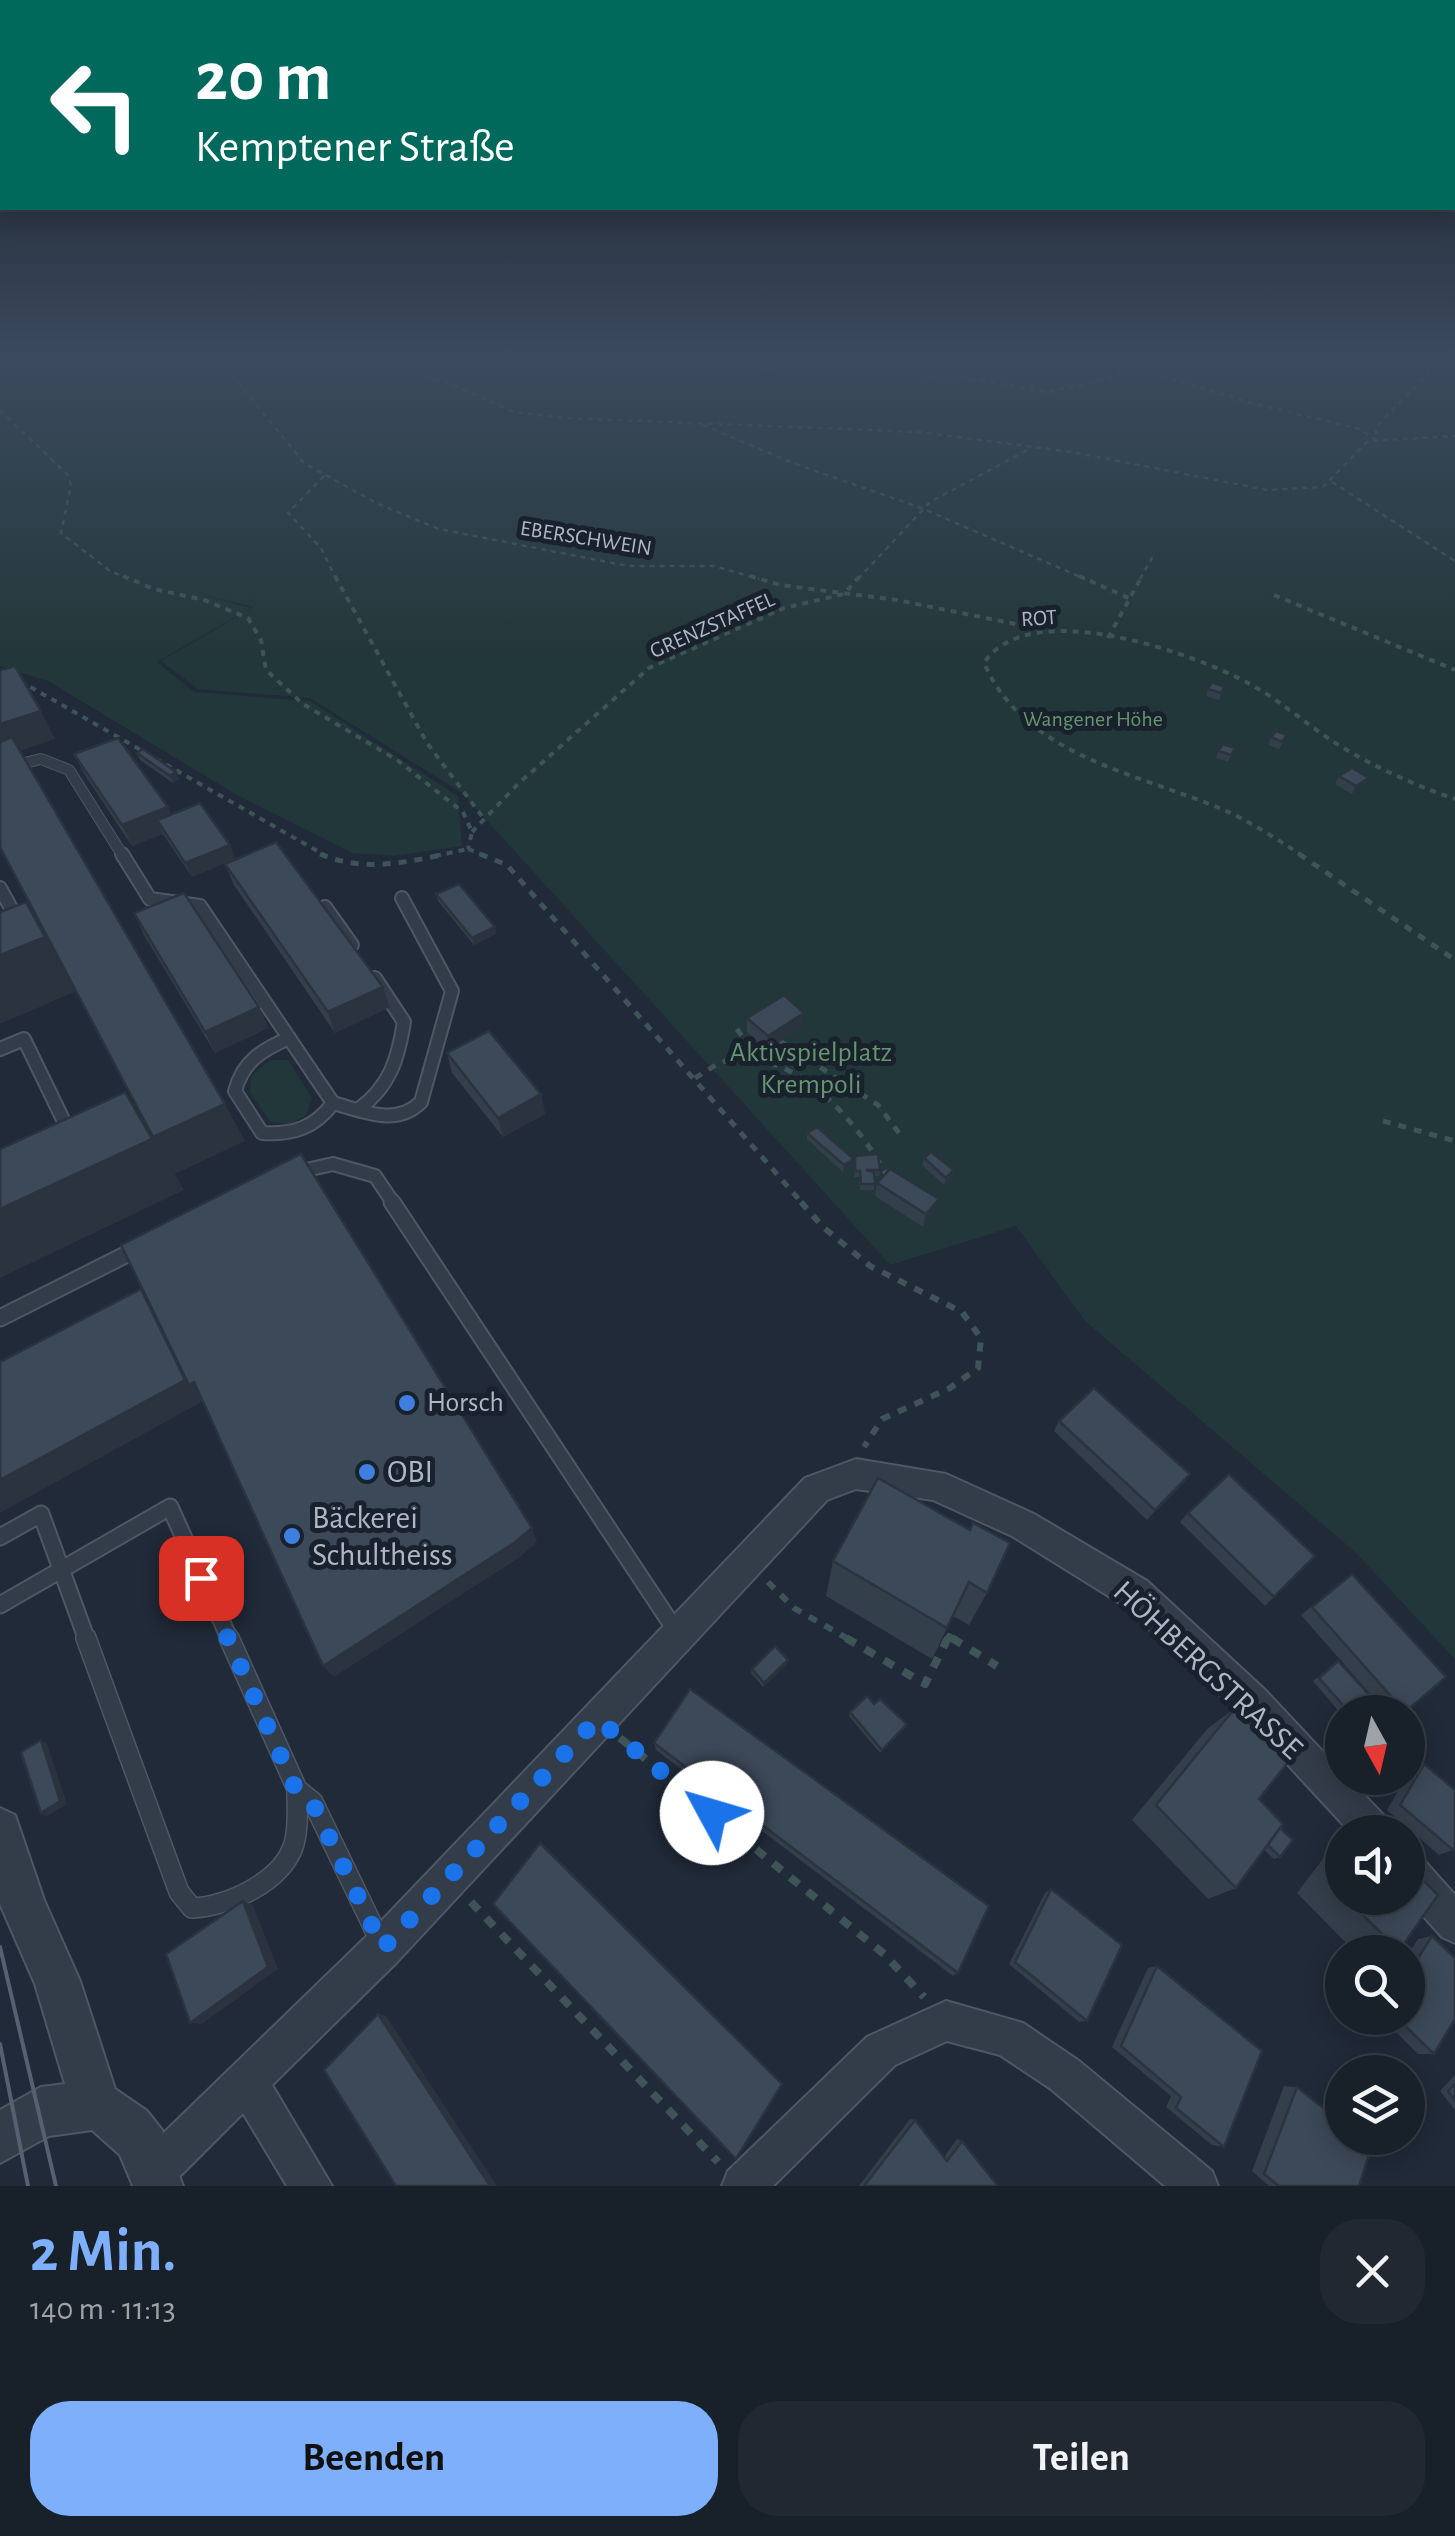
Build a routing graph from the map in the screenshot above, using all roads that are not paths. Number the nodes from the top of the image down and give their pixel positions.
1 (0, 769) edge
2 (0, 888) edge
3 (402, 898) dead end
4 (325, 906) edge
5 (28, 938) edge
6 (290, 1038) junction
7 (0, 1049) edge
8 (333, 1103) junction
9 (360, 1109) junction
10 (76, 1146) edge
11 (282, 1176) edge
12 (159, 1238) edge
13 (0, 1318) edge
14 (0, 1538) edge
15 (0, 1604) edge
16 (678, 1635) junction
17 (296, 1790) junction
18 (1358, 1815) edge
19 (0, 1830) edge
20 (1425, 1890) edge
21 (1455, 1924) edge
22 (383, 1948) junction
23 (248, 2084) junction
24 (96, 2105) junction
25 (0, 2138) edge
26 (754, 2177) edge
27 (157, 2178) edge
28 (311, 2186) edge
29 (1197, 2186) edge

1 - 6 lane
2 - 5 lane
3 - 9 lane
4 - 9 lane
6 - 8 lane
6 - 8 lane
7 - 10 lane
8 - 9 lane
11 - 16 lane
12 - 13 lane
14 - 17 lane
15 - 17 lane
16 - 18 street, HÖHBERGSTRASSE
16 - 22 street
17 - 22 lane
19 - 24 street
20 - 21 street
22 - 23 street
23 - 27 street
23 - 28 street
24 - 25 street
24 - 27 street
26 - 29 street

